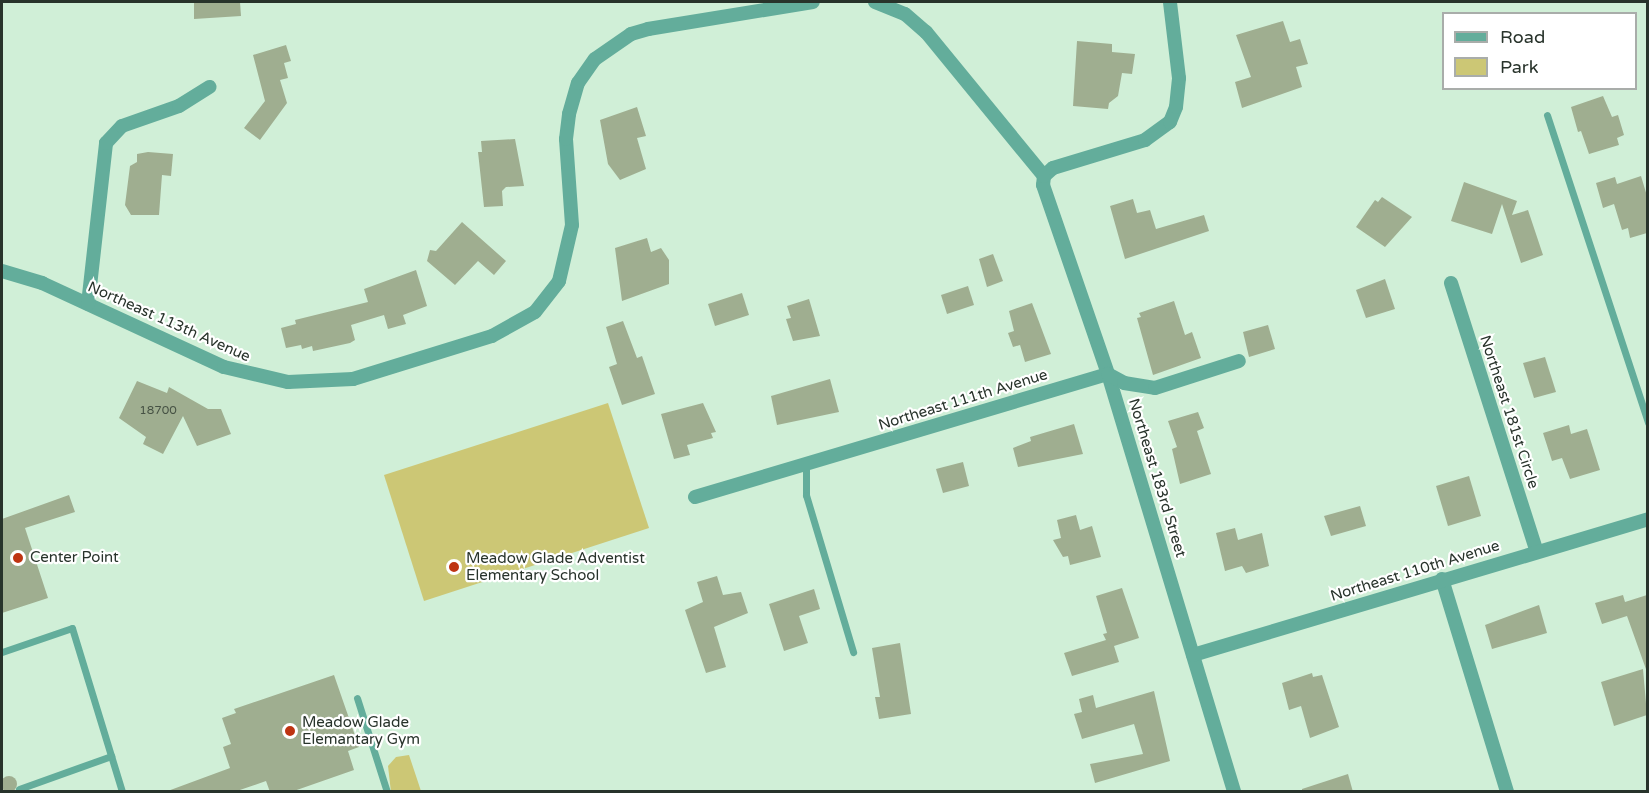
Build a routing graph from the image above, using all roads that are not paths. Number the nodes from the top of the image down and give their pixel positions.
1 (813, 2) edge
2 (875, 2) edge
3 (1170, 2) edge
4 (210, 87) dead end
5 (1547, 115) dead end
6 (1044, 176) junction
7 (2, 271) edge
8 (1451, 283) dead end
9 (88, 304) junction
10 (1239, 361) dead end
11 (1108, 374) junction
12 (1647, 423) edge
13 (806, 464) junction
14 (695, 497) dead end
15 (1647, 519) edge
16 (1537, 552) junction
17 (1442, 579) junction
18 (2, 652) edge
19 (853, 652) dead end
20 (1193, 655) junction
21 (357, 698) dead end
22 (111, 756) junction
23 (19, 789) dead end
24 (122, 792) edge
25 (387, 792) edge
26 (1234, 792) edge
27 (1507, 792) edge

1 - 9 street, Northeast 113th Avenue
2 - 6 street
3 - 6 street
4 - 9 street
5 - 12 lane
6 - 11 street, Northeast 183rd Street
7 - 9 street, Northeast 113th Avenue
8 - 16 street, Northeast 181st Circle
10 - 11 street
11 - 13 street, Northeast 111th Avenue
11 - 20 street, Northeast 183rd Street
13 - 14 street, Northeast 111th Avenue
13 - 19 lane
15 - 16 street, Northeast 110th Avenue
16 - 17 street, Northeast 110th Avenue
17 - 20 street, Northeast 110th Avenue
17 - 27 street
18 - 22 lane
20 - 26 street, Northeast 183rd Street
21 - 25 lane
22 - 23 lane
22 - 24 lane

